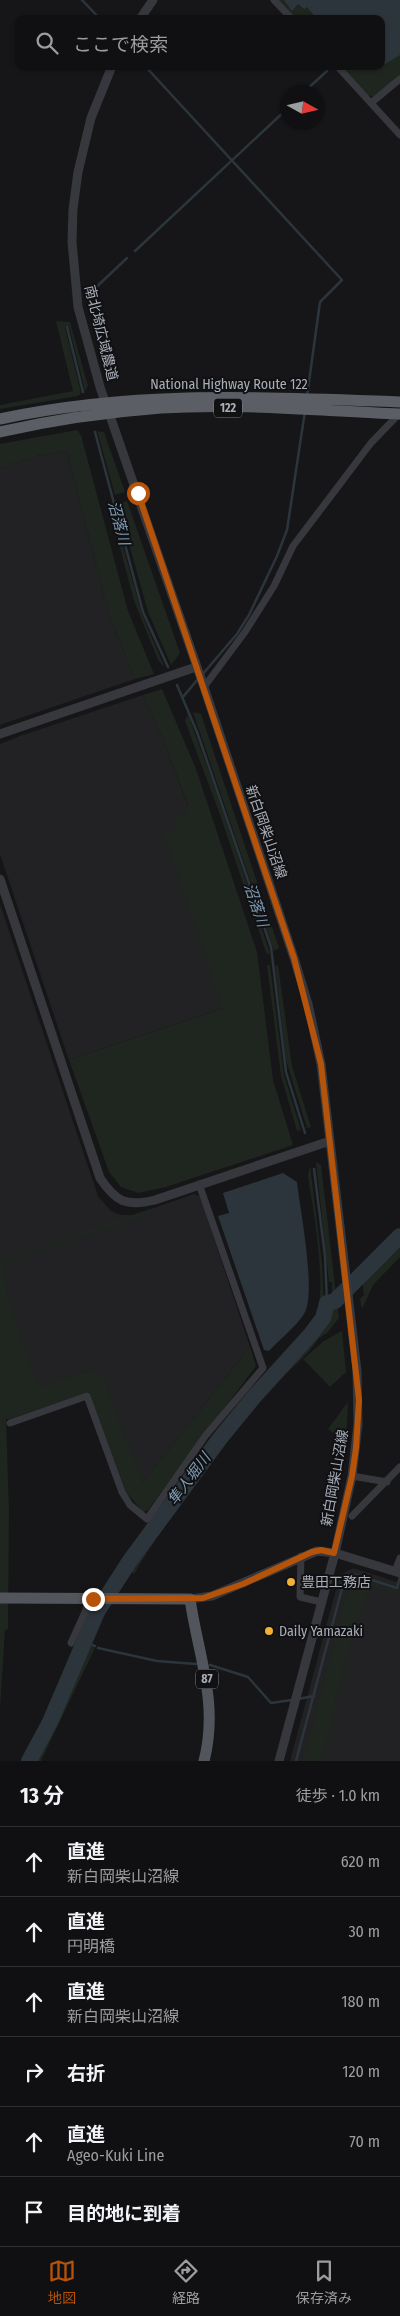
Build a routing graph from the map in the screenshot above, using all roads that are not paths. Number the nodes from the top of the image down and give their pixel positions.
1 (153, 0) edge
2 (274, 0) edge
3 (143, 15) edge
4 (288, 15) edge
5 (110, 70) edge
6 (340, 70) edge
7 (400, 79) edge
8 (371, 103) junction
9 (400, 135) edge
10 (106, 402) junction
11 (400, 410) edge
12 (110, 414) junction
13 (0, 419) edge
14 (0, 432) edge
15 (196, 667) junction
16 (204, 688) junction
17 (0, 734) edge
18 (0, 879) edge
19 (330, 1141) junction
20 (199, 1184) junction
21 (10, 1423) dead end
22 (400, 1467) edge
23 (352, 1476) junction
24 (387, 1482) junction
25 (352, 1516) dead end
26 (334, 1553) junction
27 (301, 1556) junction
28 (400, 1558) edge
29 (398, 1572) edge
30 (3, 1598) edge
31 (91, 1599) junction
32 (190, 1599) junction
33 (321, 1602) junction
34 (71, 1643) dead end
35 (204, 1761) edge
36 (279, 1761) edge

1 - 3 street
2 - 4 street
5 - 10 street, 南北埼広域農道
6 - 8 street
7 - 8 street
8 - 9 street
10 - 11 highway, National Highway Route 122 / 122
10 - 12 street, 南北埼広域農道
10 - 13 highway, National Highway Route 122 / 122
11 - 12 highway, National Highway Route 122 / 122
11 - 16 street
12 - 14 highway, National Highway Route 122 / 122
12 - 15 street, 新白岡柴山沼線
15 - 16 street, 新白岡柴山沼線
15 - 17 street
16 - 19 street, 新白岡柴山沼線
18 - 20 street
19 - 20 street
19 - 23 street, 新白岡柴山沼線
20 - 21 street
22 - 24 street
23 - 24 street
23 - 26 street, 新白岡柴山沼線
24 - 25 street
26 - 27 street
26 - 29 street
26 - 33 street, 新白岡柴山沼線
27 - 32 street
27 - 33 street
28 - 29 street
30 - 31 main road
31 - 32 main road
31 - 34 street
32 - 35 main road, 87
33 - 36 street, 新白岡柴山沼線

